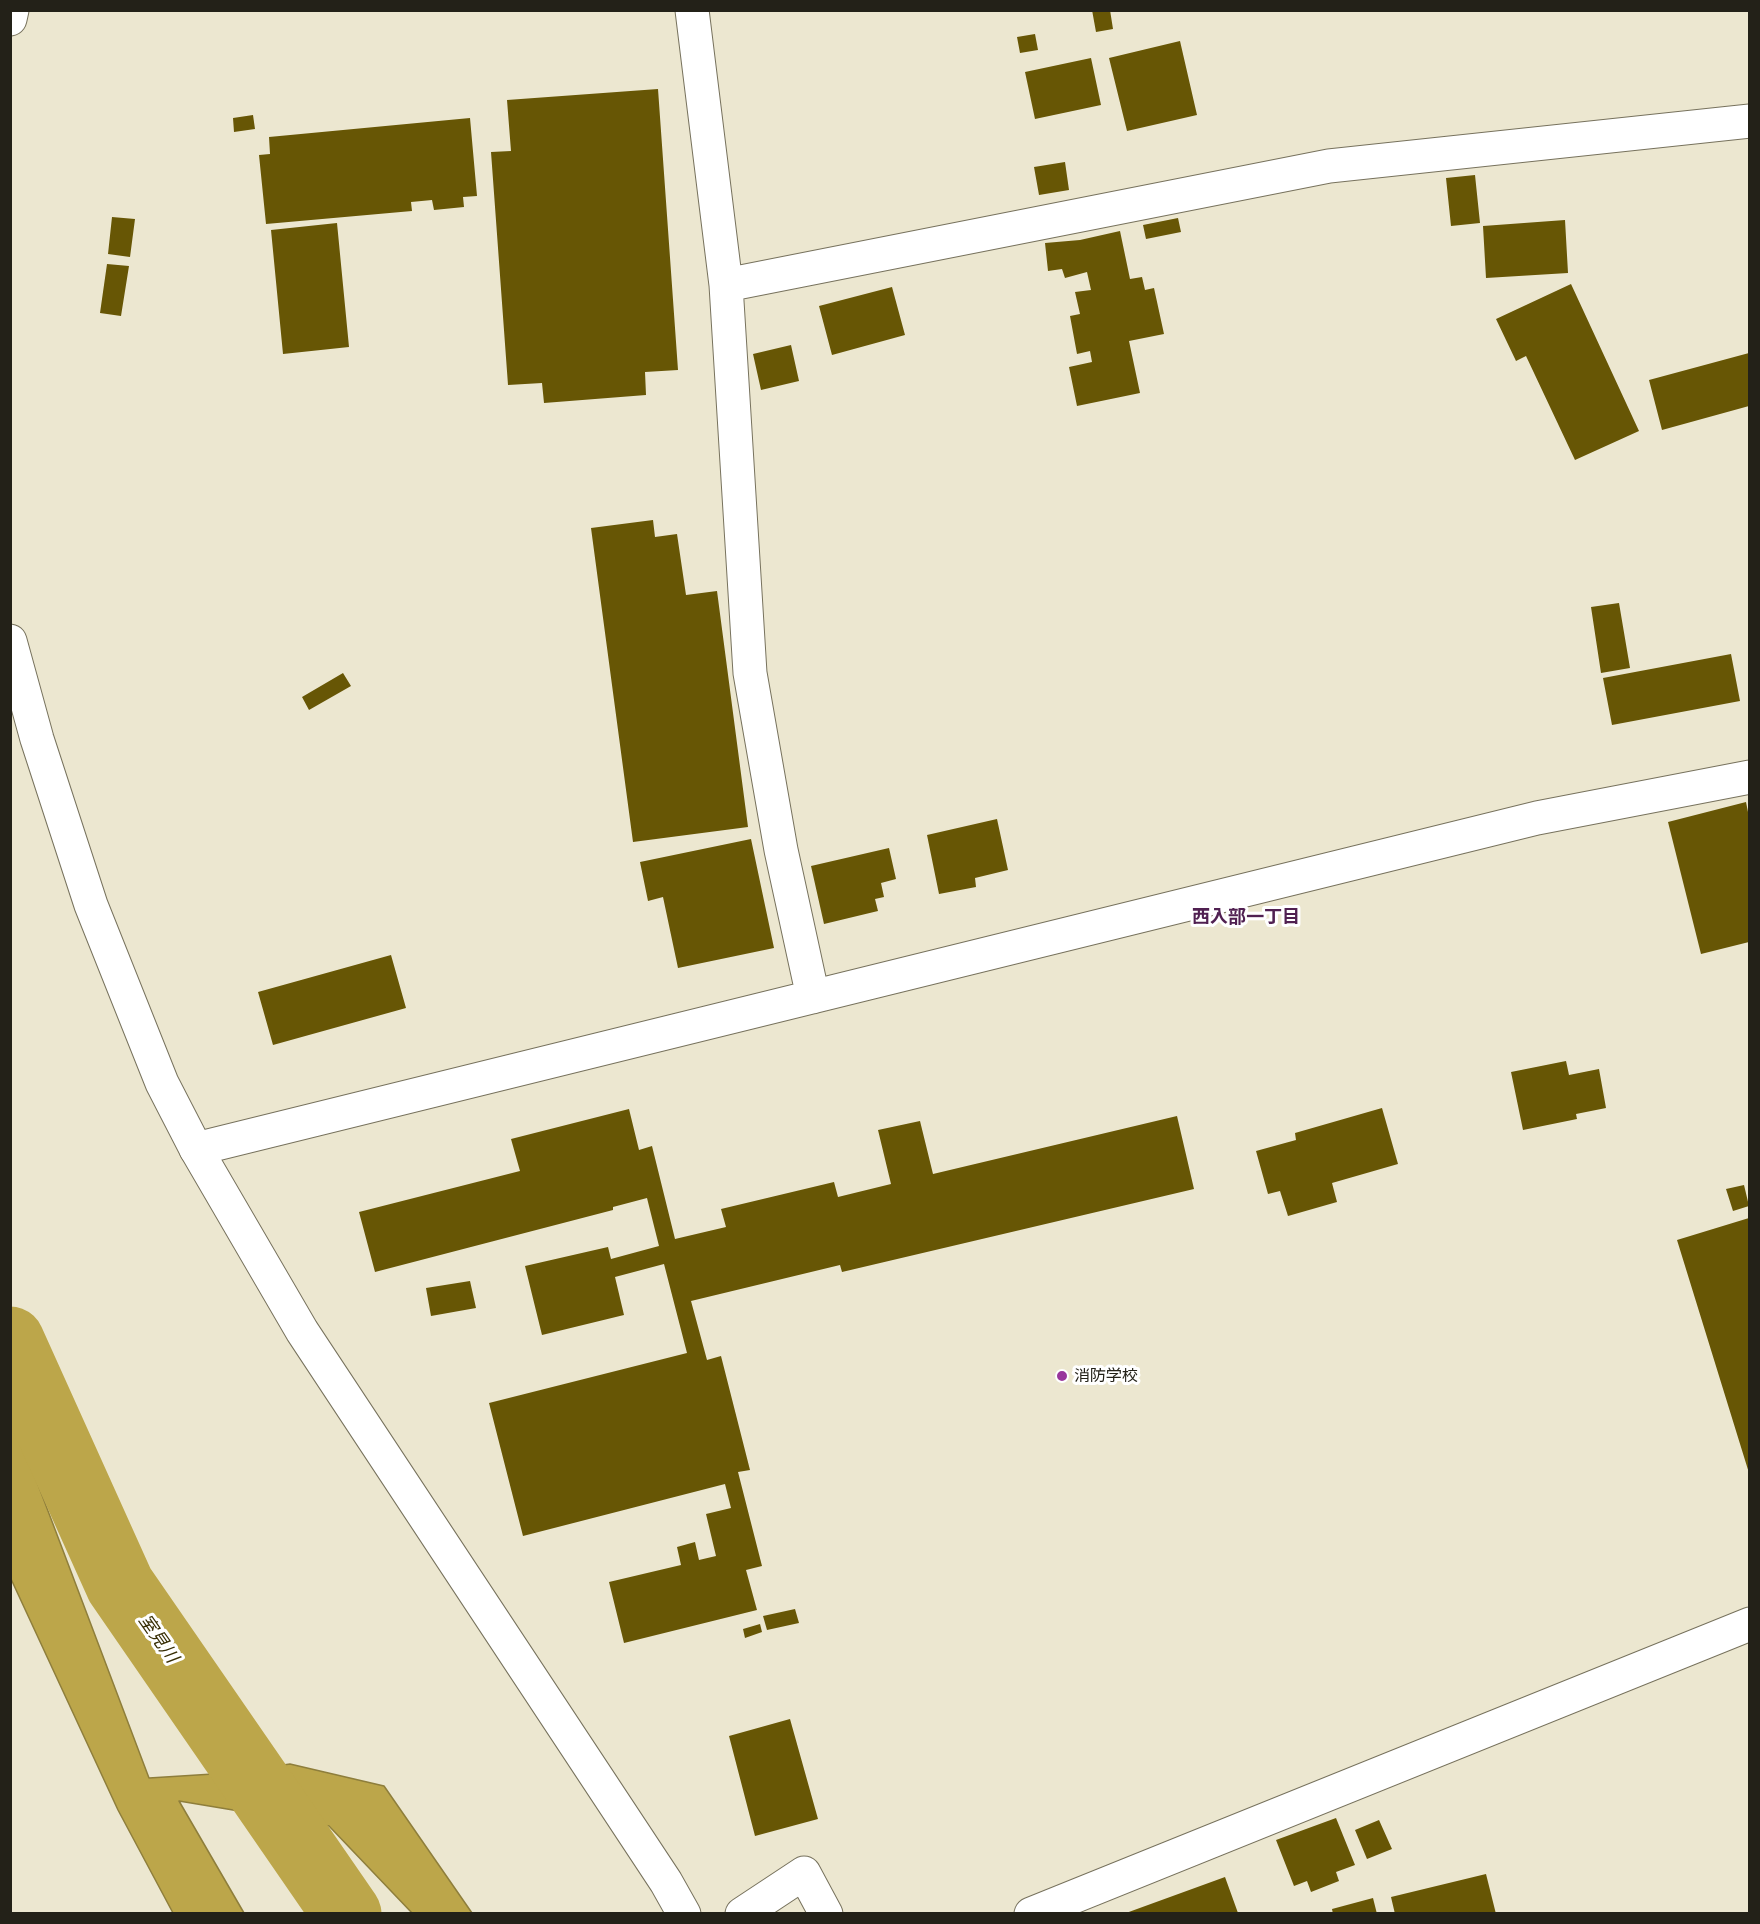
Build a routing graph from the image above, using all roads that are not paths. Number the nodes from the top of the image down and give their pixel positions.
1 (12, 10) edge
2 (692, 10) edge
3 (10, 19) edge
4 (1749, 122) edge
5 (726, 285) junction
6 (10, 641) edge
7 (1749, 777) edge
8 (813, 997) junction
9 (196, 1149) junction
10 (1749, 1624) edge
11 (684, 1914) edge
12 (742, 1914) edge
13 (826, 1914) edge
14 (1031, 1914) edge

1 - 3 street
2 - 5 street
4 - 5 street
5 - 8 street
6 - 9 street
7 - 8 street
8 - 9 street
9 - 11 street
10 - 14 street
12 - 13 street

